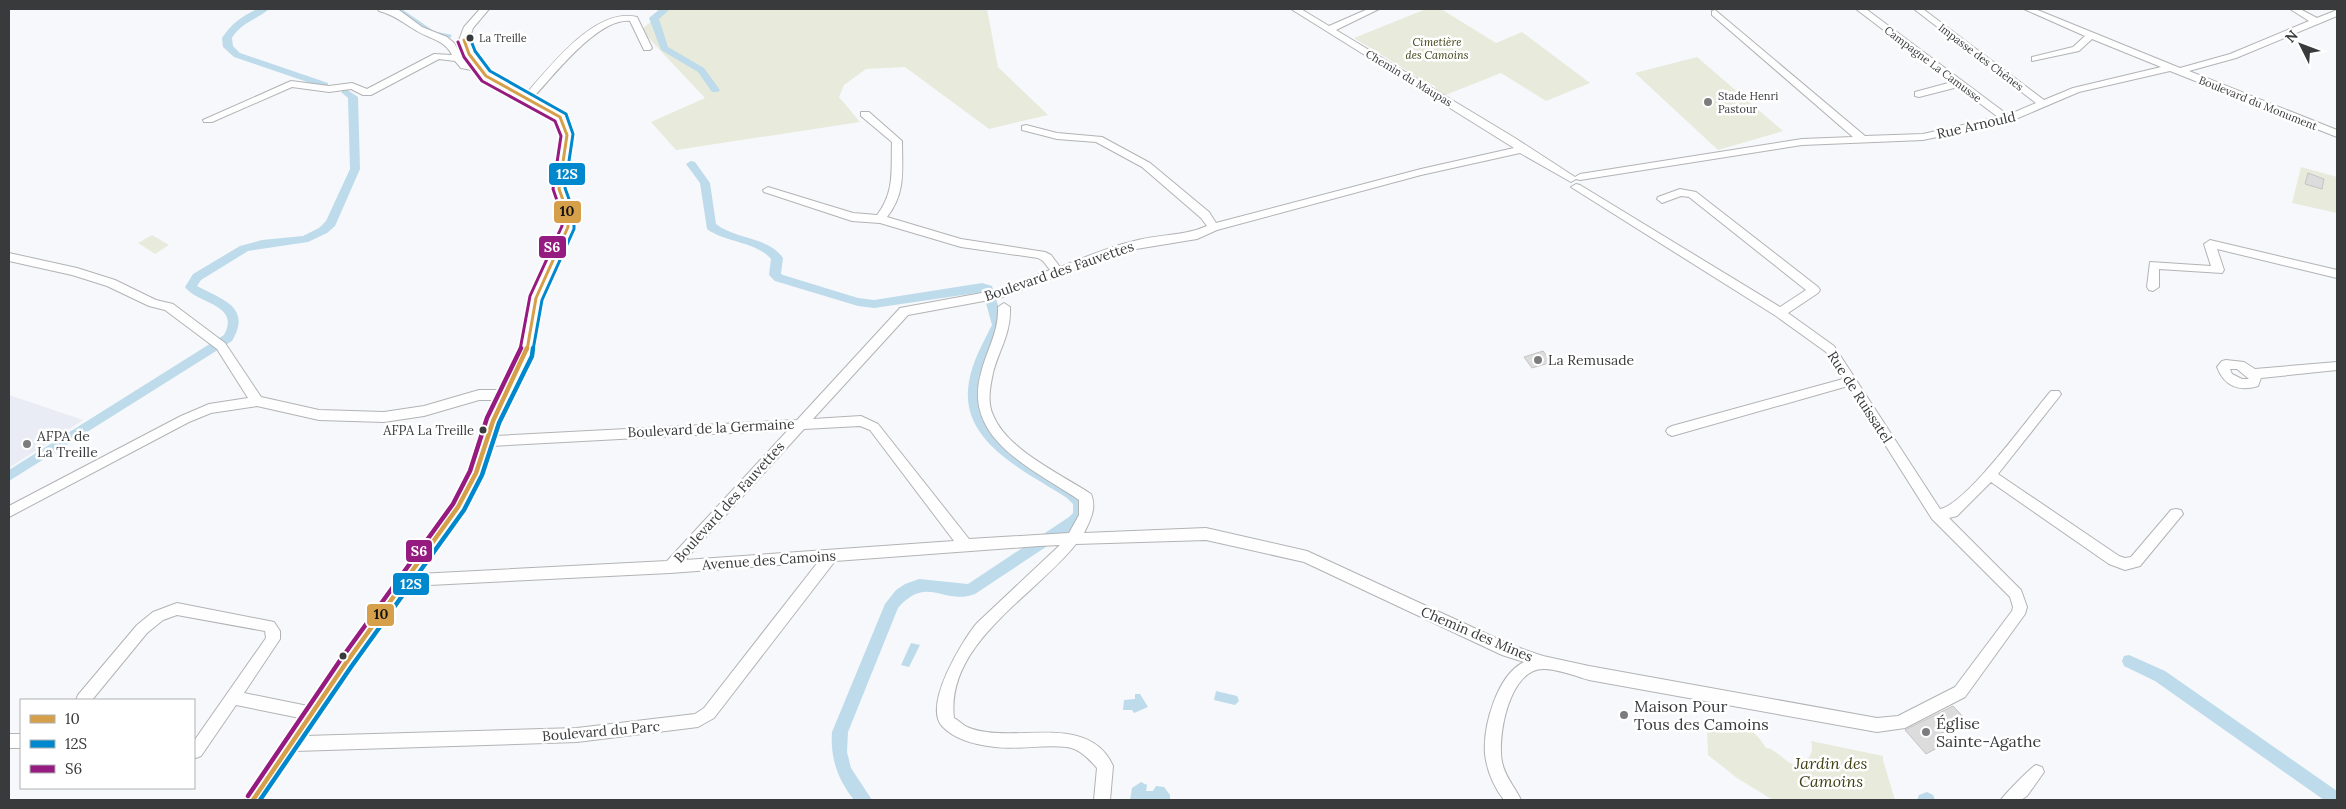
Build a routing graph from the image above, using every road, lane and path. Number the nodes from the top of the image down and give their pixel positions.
1 (382, 9) edge
2 (485, 9) edge
3 (1295, 9) edge
4 (1375, 9) edge
5 (1860, 9) edge
6 (1918, 9) edge
7 (2028, 9) edge
8 (2294, 9) edge
9 (2337, 10) edge
10 (1715, 13) dead end
11 (2318, 22) junction
12 (1330, 29) junction
13 (2091, 35) junction
14 (646, 48) dead end
15 (458, 58) junction
16 (2035, 59) dead end
17 (478, 68) junction
18 (2175, 70) junction
19 (1960, 83) junction
20 (1919, 94) dead end
21 (527, 100) junction
22 (2044, 105) junction
23 (865, 114) dead end
24 (208, 120) dead end
25 (2007, 120) junction
26 (1026, 128) dead end
27 (2337, 134) edge
28 (1861, 138) junction
29 (1522, 149) junction
30 (1582, 184) junction
31 (768, 190) dead end
32 (1662, 199) dead end
33 (880, 219) junction
34 (1213, 227) junction
35 (9, 257) edge
36 (1057, 271) junction
37 (2337, 274) edge
38 (2152, 287) dead end
39 (1004, 307) dead end
40 (1780, 314) junction
41 (2337, 366) edge
42 (2253, 374) dead end
43 (1851, 381) junction
44 (2054, 394) dead end
45 (505, 395) junction
46 (257, 401) junction
47 (801, 423) junction
48 (1672, 431) dead end
49 (486, 441) junction
50 (1990, 475) junction
51 (9, 512) edge
52 (2176, 514) dead end
53 (1937, 515) junction
54 (1065, 539) junction
55 (966, 546) junction
56 (831, 556) junction
57 (670, 566) junction
58 (406, 580) junction
59 (1543, 662) junction
60 (1978, 669) joint
61 (233, 698) junction
62 (84, 699) edge
63 (311, 713) junction
64 (291, 744) junction
65 (196, 750) dead end
66 (2036, 772) dead end
67 (253, 800) edge
68 (1102, 800) edge
69 (1513, 800) edge
70 (2010, 800) edge

1 - 15 street
2 - 17 street
3 - 12 street, Chemin du Maupas
4 - 12 street
5 - 19 street, Campagne La Camusse
6 - 22 street, Impasse des Chênes
7 - 13 street, Boulevard du Monument
8 - 11 street
9 - 11 street, Rue Arnould
10 - 28 street
11 - 18 street, Rue Arnould
12 - 29 street, Chemin du Maupas
13 - 16 street
13 - 18 street, Boulevard du Monument
14 - 21 street
15 - 17 street
15 - 24 street
17 - 21 street
18 - 22 street, Rue Arnould
18 - 27 street, Boulevard du Monument
19 - 20 street
19 - 25 street, Campagne La Camusse
21 - 45 street
22 - 25 street, Rue Arnould
23 - 33 street
25 - 28 street, Rue Arnould
26 - 34 street
28 - 30 street, Rue Arnould
29 - 30 street
29 - 34 street, Boulevard des Fauvettes
30 - 40 street, Rue de Ruissatel
31 - 33 street
32 - 40 street
33 - 36 street
34 - 36 street, Boulevard des Fauvettes
35 - 46 street
36 - 47 street, Boulevard des Fauvettes
37 - 38 street
39 - 54 street
40 - 43 street, Rue de Ruissatel
41 - 42 street
43 - 48 street
43 - 53 street, Rue de Ruissatel
44 - 50 street
45 - 46 street
45 - 49 street
46 - 51 street
47 - 49 street, Boulevard de la Germaine
47 - 55 street, Boulevard de la Germaine
47 - 57 street, Boulevard des Fauvettes
49 - 58 street
50 - 52 street
50 - 53 street
53 - 60 street, Rue de Ruissatel
54 - 55 street, Avenue des Camoins
54 - 59 street, Chemin des Mines
54 - 68 street
55 - 56 street, Avenue des Camoins
56 - 57 street, Avenue des Camoins
56 - 64 street, Boulevard du Parc
57 - 58 street, Avenue des Camoins
58 - 63 street
59 - 60 street, Chemin des Mines
59 - 69 street
61 - 62 street
61 - 63 street
61 - 65 street
63 - 64 street
64 - 67 street
66 - 70 street

